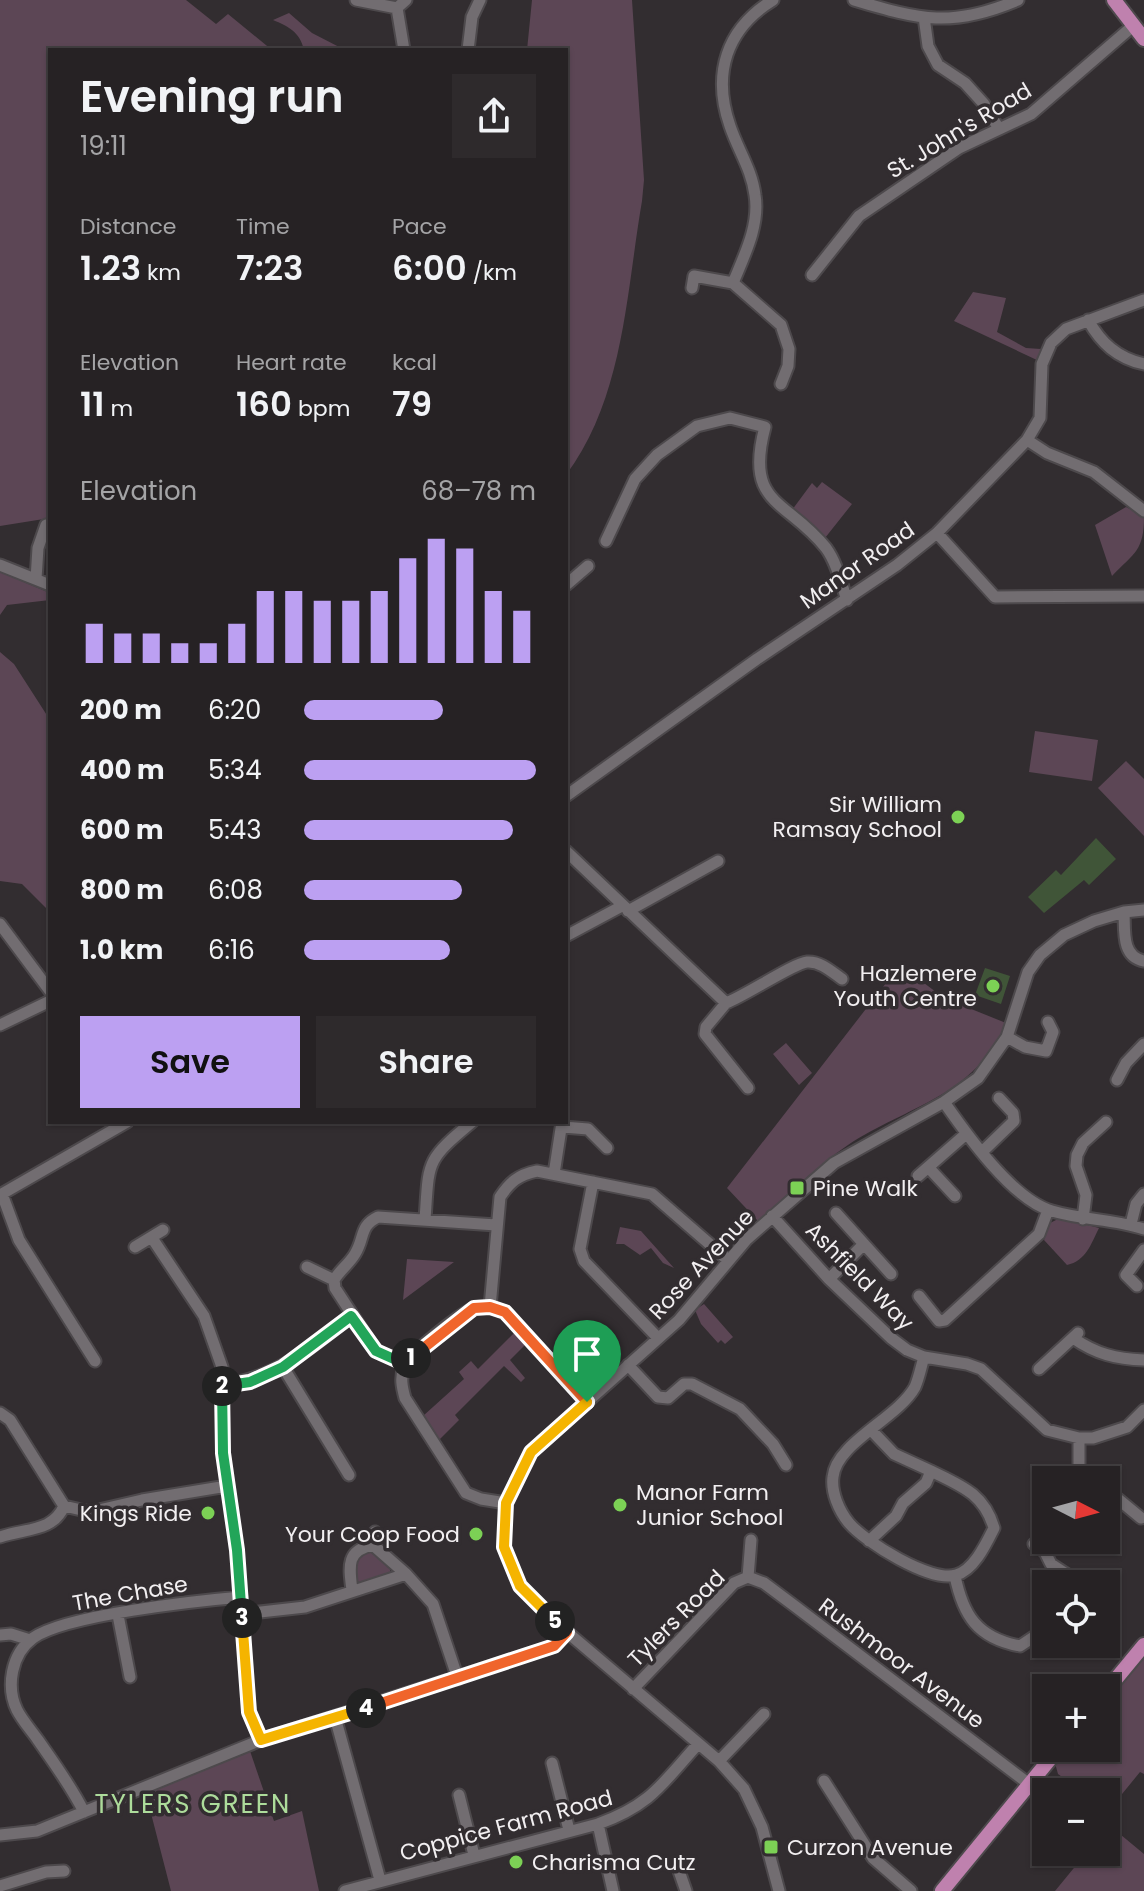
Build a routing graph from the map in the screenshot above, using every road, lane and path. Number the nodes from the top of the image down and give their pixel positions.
1 (356, 0) edge
2 (480, 0) edge
3 (773, 0) edge
4 (854, 0) edge
5 (1018, 0) edge
6 (1114, 0) edge
7 (402, 4) edge
8 (924, 17) junction
9 (1134, 25) junction
10 (1144, 39) edge
11 (404, 48) edge
12 (468, 48) edge
13 (999, 129) junction
14 (812, 275) dead end
15 (733, 283) junction
16 (692, 288) dead end
17 (1144, 300) edge
18 (1088, 320) junction
19 (1144, 364) edge
20 (781, 384) dead end
21 (1027, 440) junction
22 (1144, 511) edge
23 (48, 524) edge
24 (937, 533) junction
25 (606, 541) dead end
26 (0, 565) edge
27 (588, 566) dead end
28 (36, 579) junction
29 (568, 583) edge
30 (48, 584) edge
31 (1144, 596) edge
32 (847, 600) junction
33 (568, 795) edge
34 (568, 853) edge
35 (718, 861) dead end
36 (625, 908) junction
37 (1144, 910) edge
38 (1124, 912) junction
39 (0, 924) edge
40 (568, 935) edge
41 (1144, 961) edge
42 (842, 979) dead end
43 (48, 988) edge
44 (48, 1002) edge
45 (726, 1003) junction
46 (1048, 1022) dead end
47 (0, 1025) edge
48 (1007, 1037) junction
49 (1144, 1044) edge
50 (1117, 1080) dead end
51 (748, 1088) dead end
52 (999, 1098) dead end
53 (944, 1102) junction
54 (1106, 1122) dead end
55 (124, 1124) edge
56 (470, 1124) edge
57 (562, 1125) edge
58 (966, 1134) junction
59 (607, 1148) dead end
60 (982, 1152) junction
61 (928, 1167) junction
62 (554, 1174) junction
63 (918, 1176) dead end
64 (593, 1182) junction
65 (1, 1194) edge
66 (1144, 1194) edge
67 (955, 1196) dead end
68 (1048, 1210) junction
69 (836, 1213) dead end
70 (772, 1216) junction
71 (1083, 1219) junction
72 (425, 1220) junction
73 (1131, 1224) junction
74 (496, 1225) junction
75 (1144, 1229) edge
76 (163, 1230) dead end
77 (152, 1238) junction
78 (864, 1244) junction
79 (135, 1247) dead end
80 (1144, 1250) edge
81 (728, 1260) junction
82 (307, 1267) dead end
83 (891, 1274) dead end
84 (829, 1279) junction
85 (334, 1280) junction
86 (1137, 1286) dead end
87 (919, 1296) dead end
88 (490, 1307) junction
89 (351, 1316) junction
90 (658, 1338) junction
91 (924, 1357) junction
92 (1144, 1360) edge
93 (95, 1361) dead end
94 (405, 1364) junction
95 (628, 1365) junction
96 (283, 1367) junction
97 (1039, 1369) dead end
98 (222, 1385) junction
99 (587, 1402) junction
100 (1144, 1410) edge
101 (0, 1413) edge
102 (872, 1431) junction
103 (1079, 1438) junction
104 (786, 1465) dead end
105 (1079, 1466) edge
106 (931, 1471) junction
107 (349, 1475) dead end
108 (227, 1486) junction
109 (1120, 1501) edge
110 (506, 1503) junction
111 (64, 1506) junction
112 (1141, 1518) dead end
113 (0, 1537) edge
114 (751, 1540) dead end
115 (869, 1541) junction
116 (1046, 1554) edge
117 (1061, 1570) edge
118 (406, 1574) junction
119 (955, 1576) junction
120 (748, 1577) junction
121 (352, 1590) junction
122 (241, 1597) junction
123 (242, 1614) junction
124 (118, 1615) junction
125 (567, 1632) junction
126 (0, 1635) edge
127 (1032, 1638) edge
128 (30, 1640) junction
129 (1144, 1645) edge
130 (1120, 1674) edge
131 (130, 1677) dead end
132 (458, 1679) junction
133 (5, 1685) edge
134 (633, 1689) junction
135 (764, 1714) dead end
136 (335, 1717) junction
137 (261, 1740) junction
138 (698, 1744) junction
139 (719, 1761) junction
140 (1047, 1762) edge
141 (552, 1763) dead end
142 (824, 1781) dead end
143 (1029, 1784) junction
144 (459, 1795) dead end
145 (84, 1812) junction
146 (598, 1824) junction
147 (569, 1830) junction
148 (0, 1835) edge
149 (474, 1855) junction
150 (678, 1868) dead end
151 (64, 1871) dead end
152 (380, 1880) junction
153 (0, 1886) edge
154 (345, 1891) edge
155 (613, 1891) edge
156 (686, 1891) edge
157 (779, 1891) edge
158 (911, 1891) edge
159 (942, 1891) edge

1 - 7 street
2 - 12 street
3 - 15 street
4 - 8 street
5 - 8 street
6 - 9 main road
7 - 11 street
8 - 13 street
9 - 10 main road
9 - 13 street, St. John's Road
13 - 14 street, St. John's Road
15 - 16 street
15 - 20 street
17 - 18 street, Manor Road
18 - 19 street
18 - 21 street, Manor Road
21 - 22 street
21 - 24 street, Manor Road
23 - 28 street
24 - 31 street
24 - 32 street, Manor Road
25 - 32 street
26 - 28 street
27 - 29 street
28 - 30 street
32 - 33 street, Manor Road
34 - 36 street
35 - 36 street
36 - 40 street
36 - 45 street
37 - 38 street, Rose Avenue
38 - 41 street
38 - 48 street, Rose Avenue
39 - 43 street
42 - 45 street
44 - 47 street
45 - 51 street
46 - 48 street
48 - 53 street, Rose Avenue
49 - 50 street
52 - 60 street
53 - 58 street
53 - 70 street, Rose Avenue
54 - 71 street
55 - 65 street
56 - 72 street
57 - 59 street
57 - 62 street
58 - 60 street
58 - 61 street
60 - 68 street
61 - 63 street
61 - 67 street
62 - 64 street
62 - 74 street
64 - 81 street
64 - 90 street
65 - 93 street
66 - 73 street
68 - 71 street
68 - 87 street
69 - 78 street
70 - 81 street, Rose Avenue
70 - 84 street, Ashfield Way
71 - 73 street
72 - 74 street
72 - 85 street
73 - 75 street
74 - 88 street
76 - 77 street
77 - 79 street
77 - 98 street
78 - 83 street
78 - 84 street
80 - 86 street
81 - 90 street, Rose Avenue
82 - 85 street
84 - 91 street, Ashfield Way
85 - 89 street
88 - 94 street
88 - 99 street
89 - 94 street
89 - 96 street
90 - 95 street, Rose Avenue
91 - 102 street
91 - 103 street
92 - 97 street
94 - 110 street
95 - 99 street, Rose Avenue
95 - 104 street
96 - 98 street
96 - 107 street
98 - 108 street
99 - 110 street, Rose Avenue
100 - 103 street
101 - 111 street
102 - 106 street
102 - 115 street
103 - 105 street
106 - 115 street
106 - 119 street
108 - 111 street
108 - 122 street
109 - 112 street
110 - 125 street, Rose Avenue
111 - 113 street
114 - 120 street
115 - 119 street
116 - 117 street
118 - 121 street
118 - 121 street
118 - 132 street
119 - 127 street
120 - 134 street, Tylers Road
120 - 143 street, Rushmoor Avenue
121 - 123 street
122 - 123 street
122 - 124 street, The Chase
123 - 137 street
124 - 128 street, The Chase
124 - 131 street
125 - 132 street
125 - 134 street, Rose Avenue
126 - 128 street
128 - 133 street
129 - 130 main road
132 - 136 street
133 - 145 street
134 - 138 street, Rose Avenue
135 - 139 street
136 - 137 street
136 - 152 street
137 - 145 street
138 - 139 street
138 - 146 street, Coppice Farm Road
139 - 157 street
140 - 143 main road
141 - 147 street
142 - 158 street
143 - 159 main road
144 - 149 street
145 - 148 street
146 - 147 street, Coppice Farm Road
146 - 155 street
147 - 149 street, Coppice Farm Road
149 - 152 street, Coppice Farm Road
150 - 156 street
151 - 153 street
152 - 154 street, Coppice Farm Road

